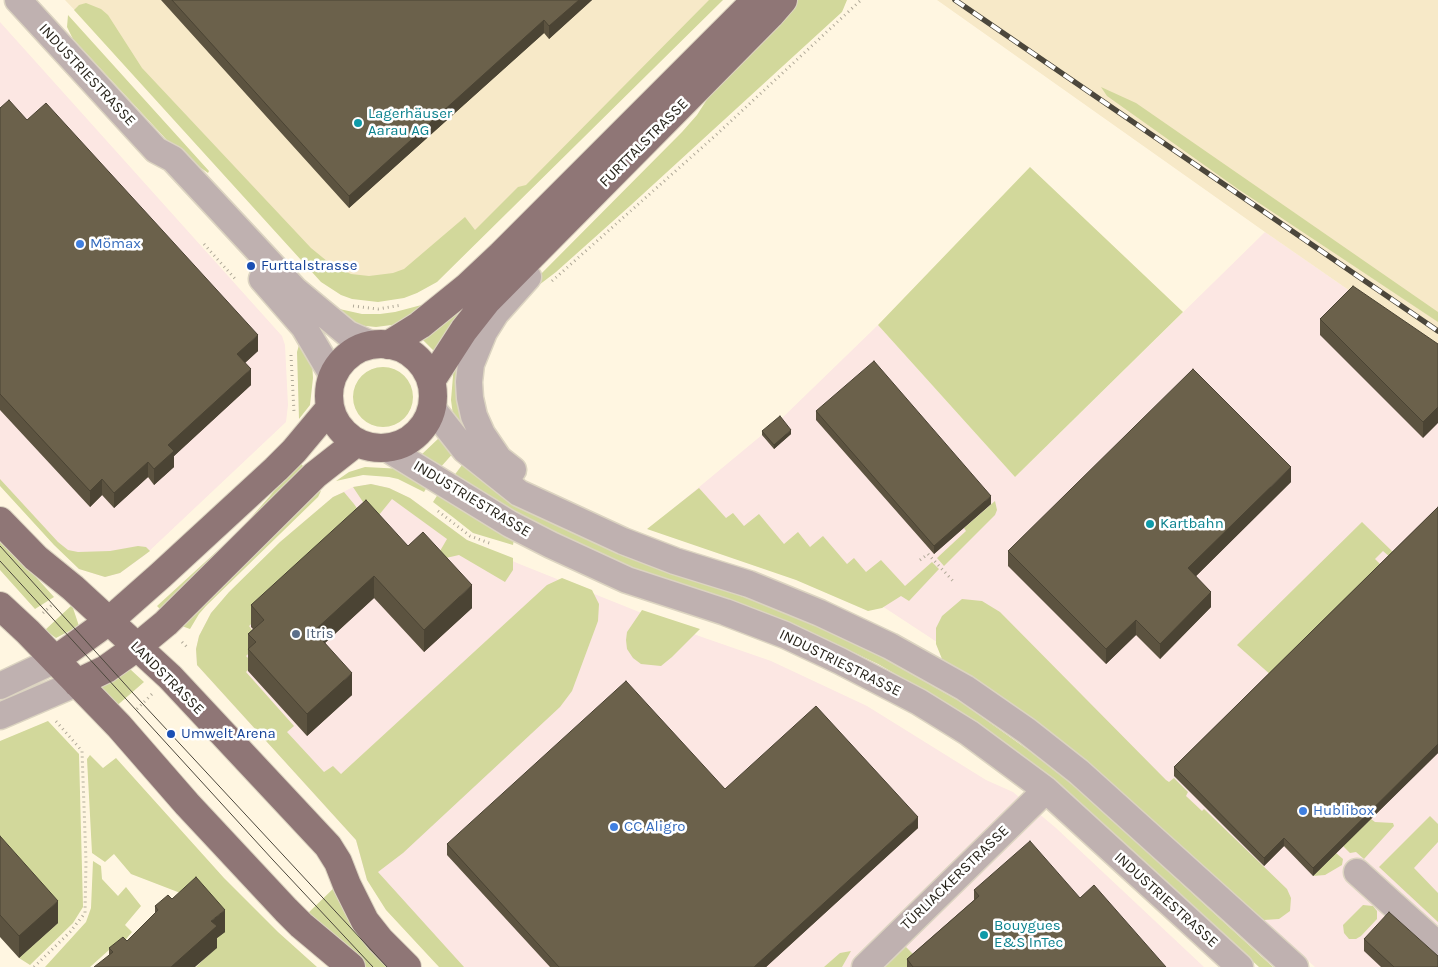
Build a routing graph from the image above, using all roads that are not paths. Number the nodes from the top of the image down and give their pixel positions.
1 (18, 0) edge
2 (756, 0) edge
3 (783, 0) edge
4 (156, 150) junction
5 (604, 184) junction
6 (380, 345) junction
7 (333, 376) junction
8 (431, 381) junction
9 (330, 408) junction
10 (432, 408) junction
11 (357, 442) junction
12 (386, 448) junction
13 (570, 516) junction
14 (0, 521) edge
15 (0, 606) edge
16 (109, 622) junction
17 (137, 647) junction
18 (55, 660) junction
19 (77, 683) junction
20 (0, 686) edge
21 (0, 716) edge
22 (1046, 790) junction
23 (1357, 872) dead end
24 (1438, 944) edge
25 (352, 967) edge
26 (406, 967) edge
27 (864, 967) edge
28 (1240, 967) edge
29 (1295, 967) edge

1 - 4 street, INDUSTRIESTRASSE
2 - 6 main road, FURTTALSTRASSE
3 - 5 main road, FURTTALSTRASSE
4 - 6 street, INDUSTRIESTRASSE
4 - 7 street, INDUSTRIESTRASSE
5 - 8 main road, FURTTALSTRASSE
5 - 13 street, INDUSTRIESTRASSE
6 - 7 main road
6 - 8 main road
7 - 9 main road
8 - 10 main road
9 - 11 main road
9 - 16 main road
10 - 12 main road
10 - 13 street, INDUSTRIESTRASSE
11 - 12 main road
11 - 17 main road
12 - 22 street, INDUSTRIESTRASSE
13 - 29 street, INDUSTRIESTRASSE
14 - 16 main road, LANDSTRASSE
15 - 18 main road
16 - 17 main road, LANDSTRASSE
16 - 18 main road
17 - 19 main road
17 - 26 main road, LANDSTRASSE
18 - 19 main road
18 - 20 street
19 - 21 street
19 - 25 main road
22 - 27 street, TÜRLIACKERSTRASSE
22 - 28 street, INDUSTRIESTRASSE
23 - 24 street

